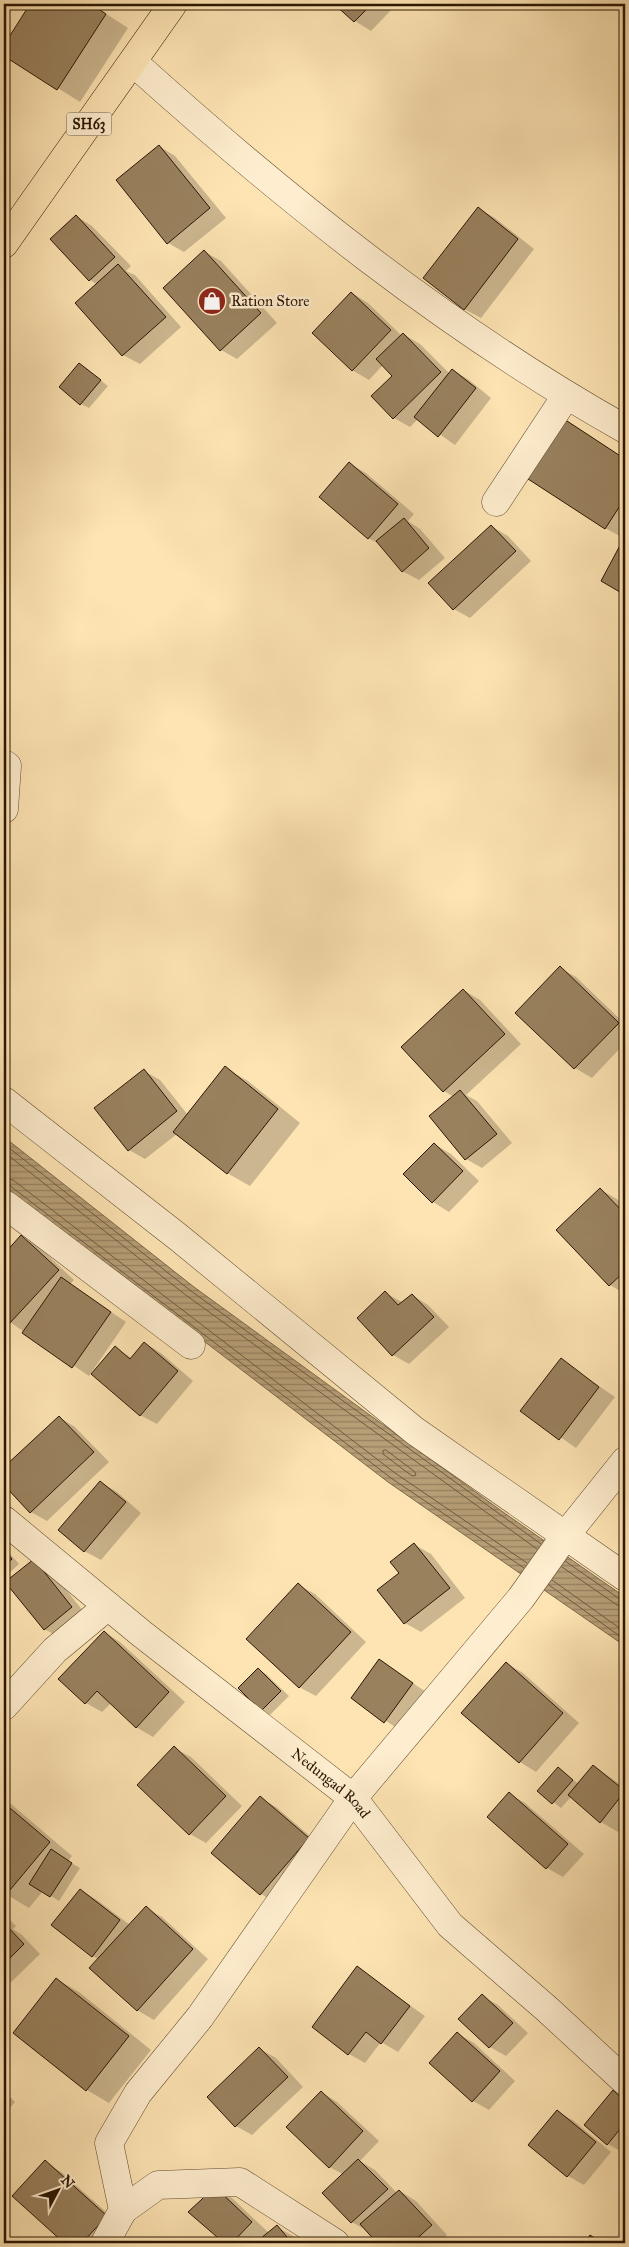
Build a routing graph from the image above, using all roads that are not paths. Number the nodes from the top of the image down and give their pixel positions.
1 (173, 4) edge
2 (133, 62) junction
3 (4, 244) edge
4 (566, 396) junction
5 (625, 429) edge
6 (496, 502) dead end
7 (4, 764) edge
8 (4, 809) edge
9 (4, 1101) edge
10 (4, 1208) edge
11 (191, 1344) dead end
12 (625, 1460) edge
13 (4, 1520) edge
14 (565, 1536) junction
15 (625, 1578) edge
16 (108, 1606) junction
17 (4, 1706) edge
18 (352, 1798) junction
19 (625, 2081) edge
20 (123, 2210) junction
21 (105, 2243) edge
22 (335, 2243) edge

1 - 2 main road, SH63
2 - 3 main road, SH63
2 - 4 street
4 - 5 street
4 - 6 street
7 - 8 street
9 - 14 street
10 - 11 street
12 - 14 street
13 - 16 street, Nedungad Road
14 - 15 street
14 - 18 street
16 - 17 street
16 - 18 street, Nedungad Road
18 - 19 street, Nedungad Road
18 - 20 street
20 - 21 street
20 - 22 street

